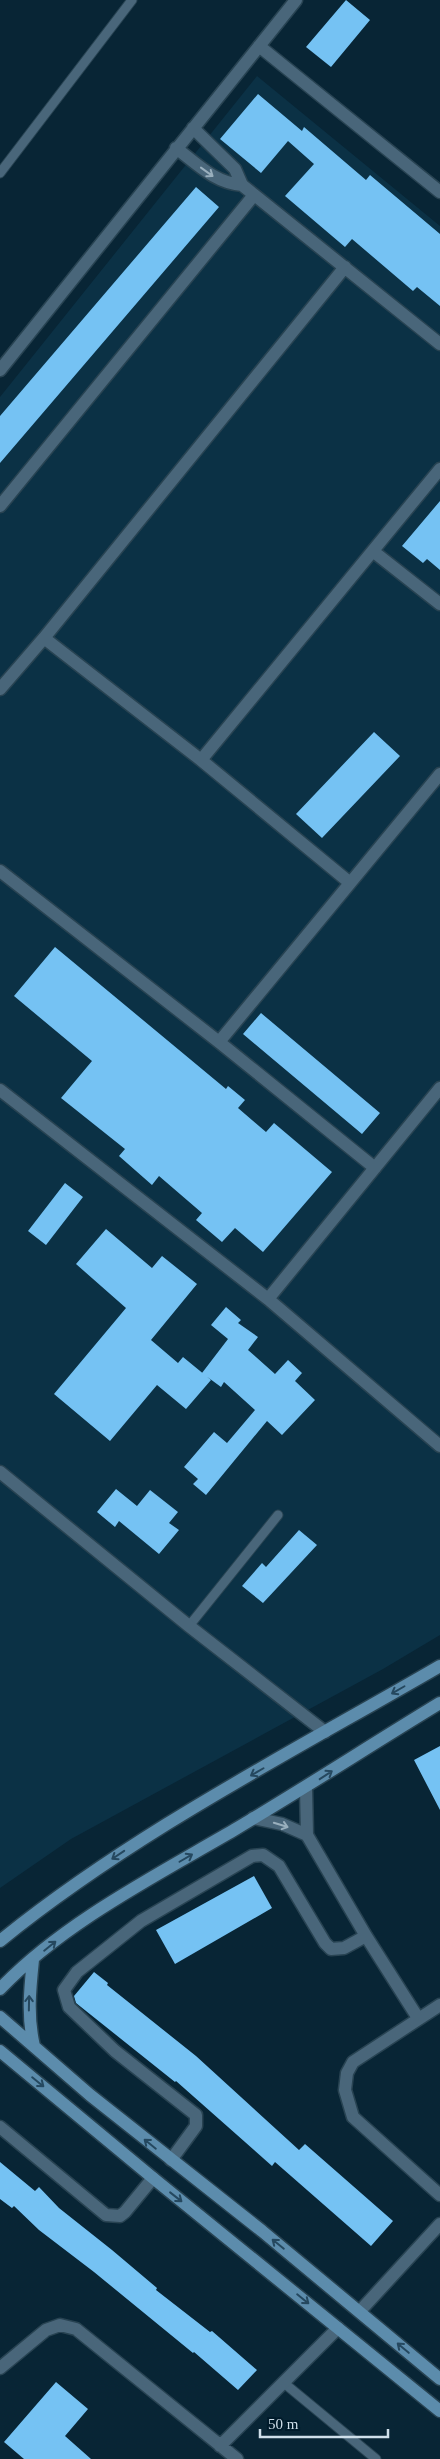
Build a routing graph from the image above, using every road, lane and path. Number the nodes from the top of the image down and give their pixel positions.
1 (132, 0) edge
2 (296, 0) edge
3 (259, 46) junction
4 (193, 128) junction
5 (176, 148) junction
6 (0, 173) edge
7 (242, 185) junction
8 (440, 192) edge
9 (254, 195) junction
10 (345, 267) junction
11 (440, 344) edge
12 (0, 370) edge
13 (440, 469) edge
14 (0, 506) edge
15 (374, 552) junction
16 (440, 604) edge
17 (44, 638) junction
18 (0, 688) edge
19 (201, 760) junction
20 (440, 774) edge
21 (0, 871) edge
22 (349, 882) junction
23 (219, 1042) junction
24 (440, 1088) edge
25 (0, 1090) edge
26 (375, 1168) junction
27 (268, 1300) junction
28 (440, 1446) edge
29 (0, 1472) edge
30 (278, 1516) dead end
31 (189, 1626) junction
32 (440, 1666) edge
33 (440, 1703) edge
34 (325, 1732) junction
35 (306, 1788) junction
36 (253, 1818) junction
37 (307, 1835) junction
38 (366, 1936) junction
39 (0, 1941) edge
40 (33, 1960) junction
41 (0, 1989) edge
42 (440, 2005) edge
43 (0, 2017) edge
44 (418, 2018) junction
45 (34, 2046) junction
46 (1, 2052) edge
47 (0, 2127) edge
48 (171, 2160) junction
49 (153, 2178) junction
50 (440, 2196) edge
51 (440, 2224) edge
52 (360, 2311) junction
53 (338, 2328) junction
54 (0, 2368) edge
55 (440, 2379) edge
56 (284, 2383) junction
57 (440, 2411) edge
58 (220, 2446) junction
59 (237, 2459) edge
60 (376, 2459) edge

1 - 6 lane
2 - 3 street
3 - 4 street
3 - 8 street
4 - 5 street
4 - 7 street
5 -> 7 street
5 - 12 street
7 - 9 street
9 - 10 street
9 - 14 street
10 - 11 street
10 - 17 street
13 - 15 street
15 - 16 street
15 - 19 street
17 - 18 street
17 - 19 street
19 - 22 street
20 - 22 street
21 - 23 street
22 - 23 street
23 - 26 street
24 - 26 street
25 - 27 street
26 - 27 street
27 - 28 street
29 - 31 street
30 - 31 lane
31 - 34 street
32 -> 34 street
35 -> 33 street
34 -> 39 street
35 - 36 street
35 - 37 street
36 -> 37 street
40 -> 36 street
37 - 38 street
38 - 44 street
38 - 48 street
40 - 41 street
45 -> 40 street
42 - 44 street
43 - 45 street
44 - 50 street
48 -> 45 street
46 -> 49 street
47 - 49 street
52 -> 48 street
49 -> 53 street
51 - 52 street
55 -> 52 street
53 - 56 street
53 - 57 street
54 - 58 street
56 - 58 street
56 - 60 lane
58 - 59 street

